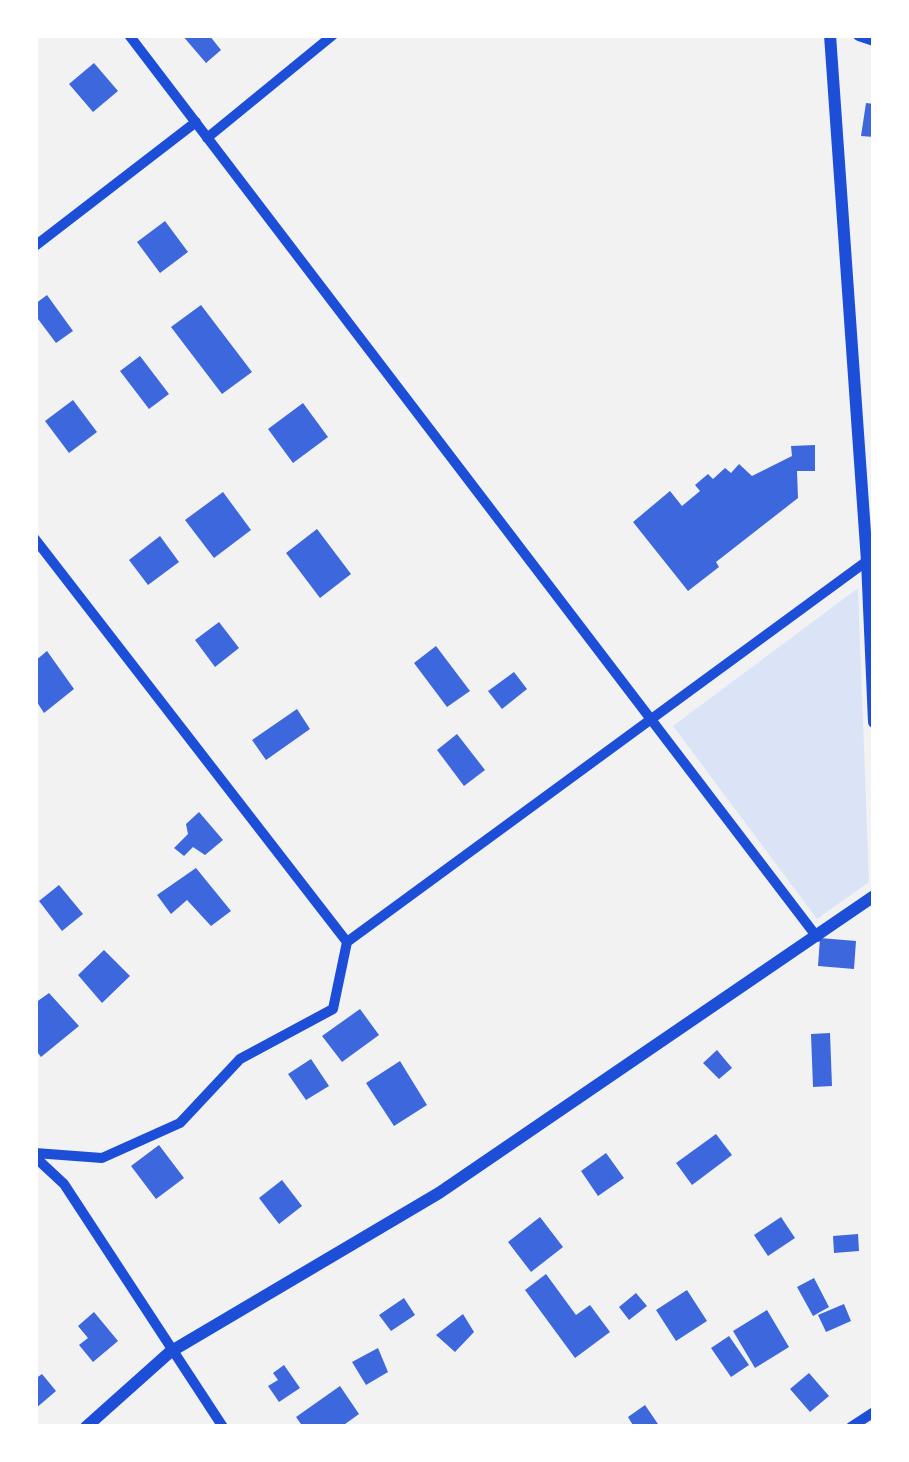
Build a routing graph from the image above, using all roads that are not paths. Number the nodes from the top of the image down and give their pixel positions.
1 (129, 35) edge
2 (333, 35) edge
3 (830, 35) edge
4 (859, 35) edge
5 (874, 40) edge
6 (196, 122) junction
7 (208, 138) junction
8 (35, 246) edge
9 (35, 540) edge
10 (867, 561) junction
11 (652, 721) junction
12 (874, 722) edge
13 (874, 896) edge
14 (817, 938) junction
15 (348, 942) junction
16 (35, 1155) edge
17 (170, 1352) junction
18 (874, 1412) edge
19 (86, 1427) edge
20 (223, 1427) edge
21 (851, 1427) edge

1 - 6 street
2 - 7 street
3 - 10 street
4 - 5 street
6 - 7 street
6 - 8 street
7 - 11 street
9 - 15 street
10 - 11 street
10 - 12 street
11 - 14 street
11 - 15 street
13 - 14 street
14 - 17 street
15 - 16 street
16 - 17 street
17 - 19 street
17 - 20 street
18 - 21 street

